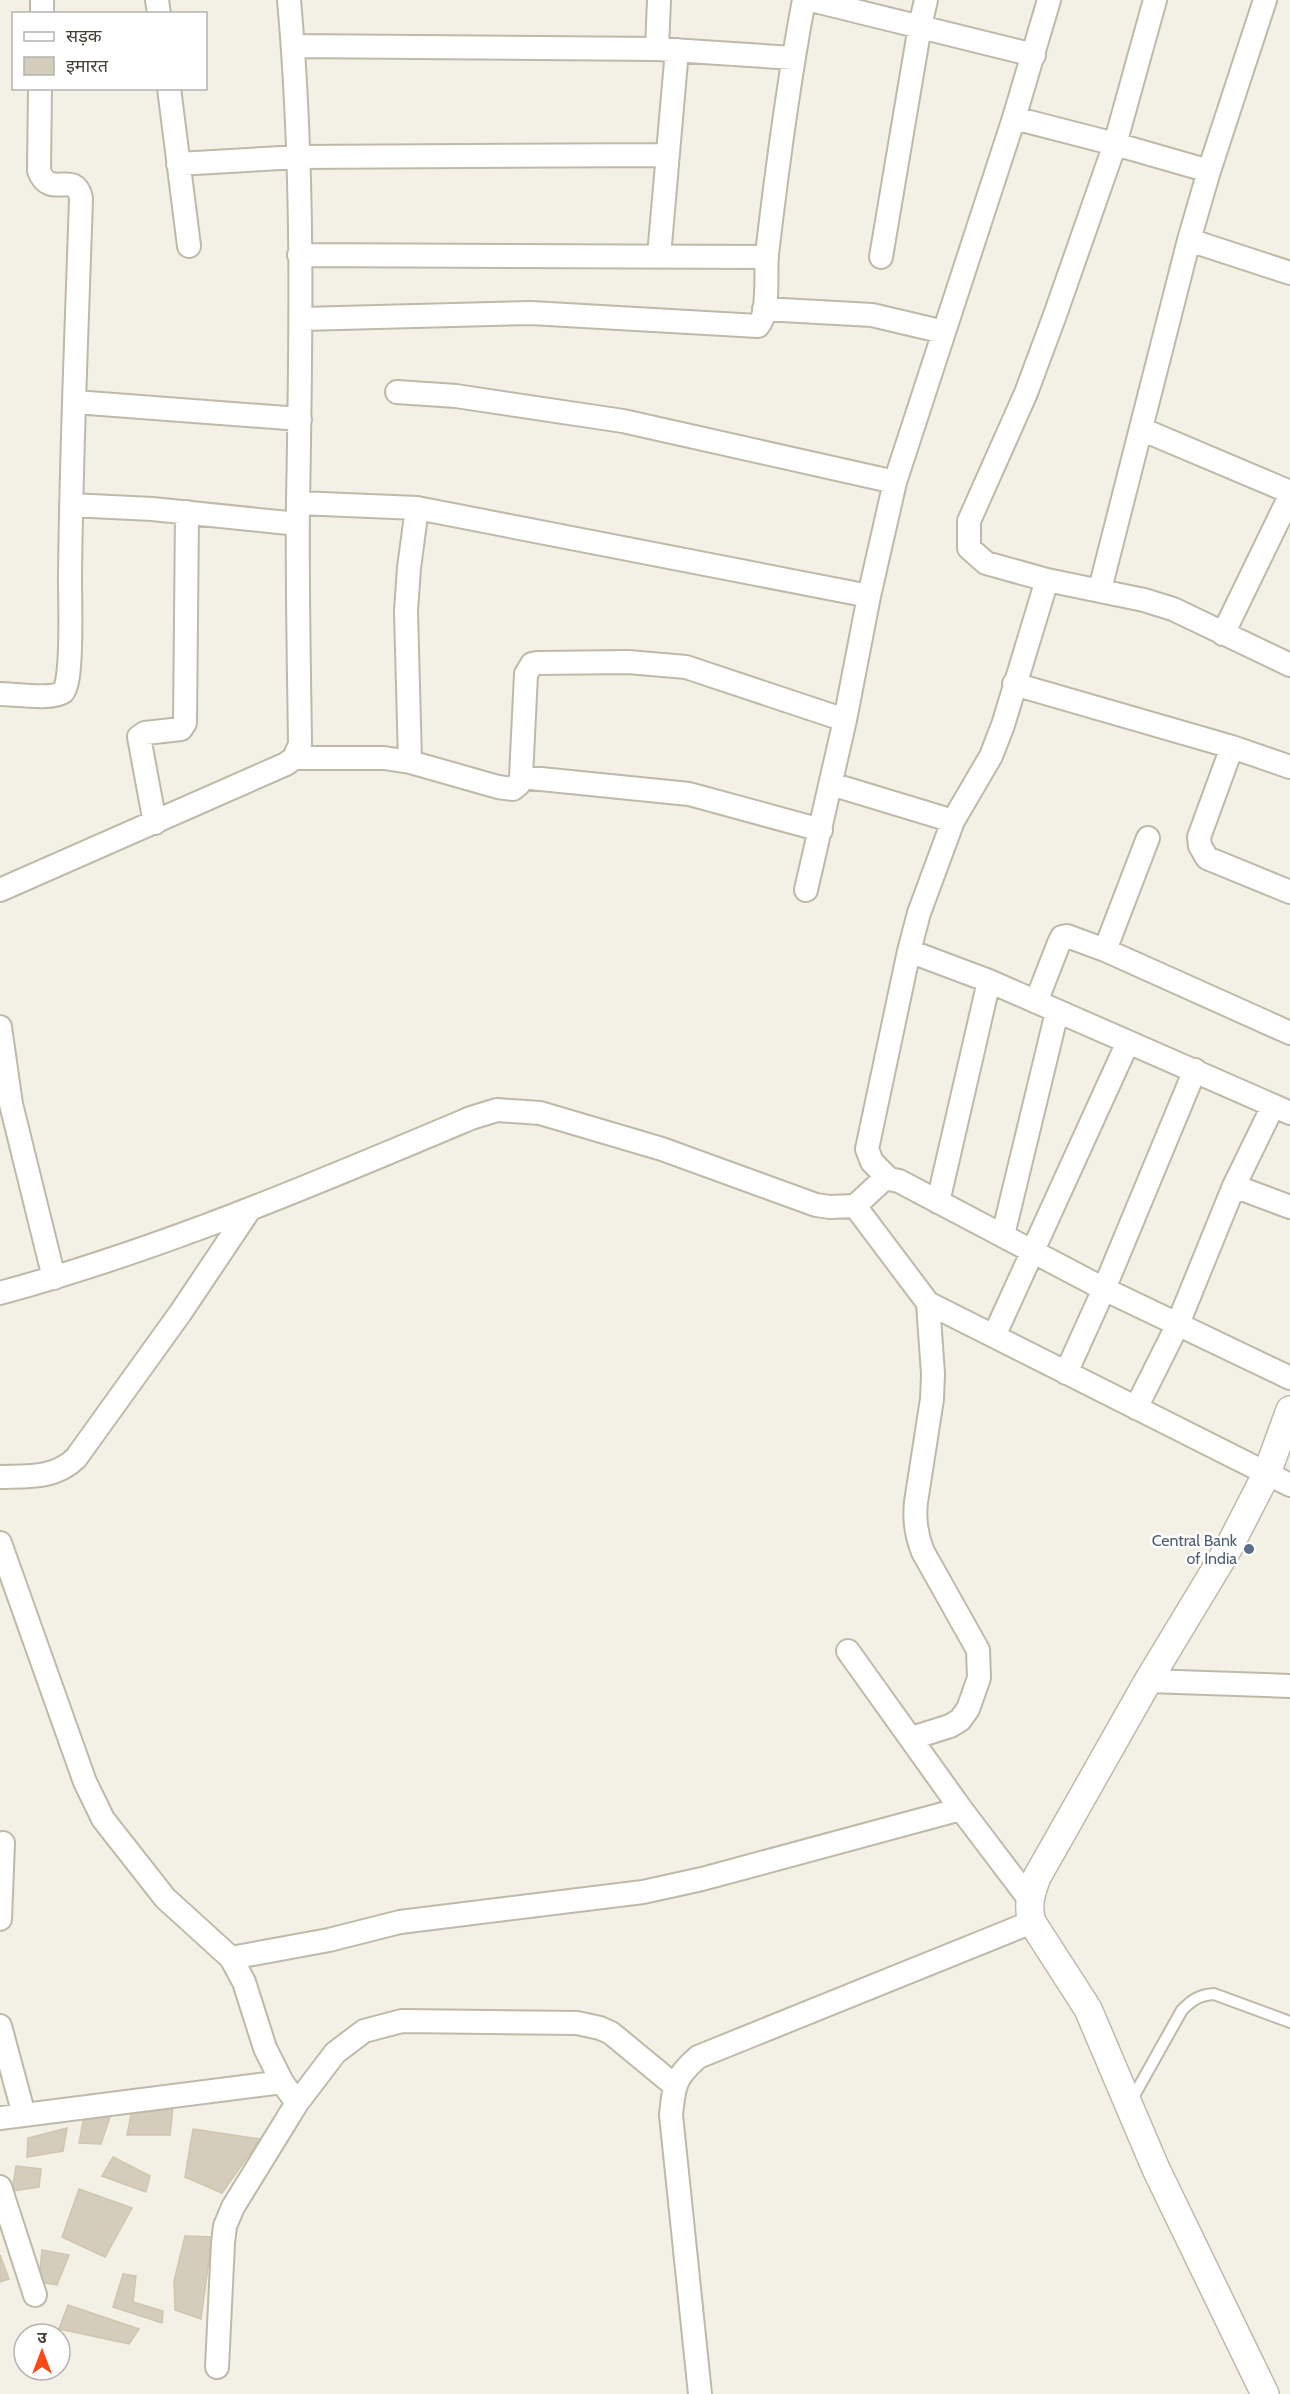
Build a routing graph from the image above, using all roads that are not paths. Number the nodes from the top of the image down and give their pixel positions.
1 (289, 0) edge
2 (659, 0) edge
3 (804, 0) edge
4 (811, 0) edge
5 (926, 0) edge
6 (1049, 0) edge
7 (1155, 0) edge
8 (1265, 0) edge
9 (920, 26) junction
10 (293, 46) junction
11 (667, 50) junction
12 (1034, 55) junction
13 (793, 58) junction
14 (40, 90) edge
15 (168, 90) edge
16 (1014, 118) junction
17 (1115, 144) junction
18 (666, 154) junction
19 (298, 157) junction
20 (178, 164) junction
21 (1209, 171) junction
22 (1189, 240) junction
23 (189, 246) dead end
24 (299, 255) junction
25 (659, 256) junction
26 (767, 256) junction
27 (881, 257) dead end
28 (1290, 273) edge
29 (764, 309) junction
30 (302, 319) junction
31 (944, 332) junction
32 (397, 392) dead end
33 (75, 402) junction
34 (300, 419) junction
35 (1141, 429) junction
36 (895, 482) junction
37 (1290, 494) edge
38 (71, 505) junction
39 (417, 508) junction
40 (187, 512) junction
41 (298, 513) junction
42 (1047, 580) junction
43 (1100, 589) junction
44 (869, 596) junction
45 (1223, 634) junction
46 (1290, 665) edge
47 (1014, 684) junction
48 (0, 693) edge
49 (845, 720) junction
50 (1232, 747) junction
51 (294, 758) junction
52 (410, 762) junction
53 (1290, 767) edge
54 (521, 777) junction
55 (831, 784) junction
56 (953, 821) junction
57 (155, 823) junction
58 (821, 830) junction
59 (1148, 838) dead end
60 (0, 890) edge
61 (806, 890) dead end
62 (1290, 892) edge
63 (1105, 950) junction
64 (909, 951) junction
65 (989, 981) junction
66 (1036, 1002) junction
67 (1057, 1012) junction
68 (0, 1027) edge
69 (1290, 1033) edge
70 (1128, 1042) junction
71 (1195, 1070) junction
72 (1282, 1110) edge
73 (889, 1179) junction
74 (1234, 1186) junction
75 (938, 1202) junction
76 (855, 1206) junction
77 (1290, 1208) edge
78 (250, 1209) junction
79 (1003, 1235) junction
80 (1033, 1251) junction
81 (54, 1278) junction
82 (1104, 1289) junction
83 (0, 1293) edge
84 (928, 1303) junction
85 (1177, 1326) junction
86 (993, 1336) junction
87 (1066, 1373) junction
88 (1290, 1378) edge
89 (1136, 1408) junction
90 (1290, 1410) edge
91 (0, 1477) edge
92 (1278, 1479) edge
93 (0, 1543) edge
94 (848, 1651) dead end
95 (1148, 1681) junction
96 (1290, 1686) edge
97 (912, 1738) junction
98 (961, 1809) junction
99 (3, 1844) dead end
100 (1031, 1911) junction
101 (0, 1919) edge
102 (231, 1958) junction
103 (1290, 2022) edge
104 (0, 2026) edge
105 (282, 2082) junction
106 (674, 2085) junction
107 (297, 2103) junction
108 (1127, 2106) junction
109 (24, 2115) junction
110 (0, 2118) edge
111 (0, 2187) edge
112 (35, 2295) dead end
113 (217, 2367) dead end
114 (700, 2394) edge
115 (1265, 2394) edge

1 - 10 street
2 - 11 street
3 - 13 street
4 - 9 street
5 - 9 street
6 - 12 street
7 - 17 street
8 - 21 street
9 - 12 street
9 - 27 street
10 - 11 street
10 - 19 street
11 - 13 street
11 - 18 street
12 - 16 street
13 - 26 street
14 - 33 street
15 - 20 street
16 - 17 street
16 - 31 street
17 - 21 street
17 - 42 street
18 - 19 street
18 - 25 street
19 - 20 street
19 - 24 street
20 - 23 street
21 - 22 street
22 - 28 street
22 - 35 street
24 - 25 street
24 - 30 street
25 - 26 street
26 - 29 street
29 - 30 street
29 - 31 street
30 - 34 street
31 - 36 street
32 - 36 street
33 - 34 street
33 - 38 street
34 - 41 street
35 - 37 street
35 - 43 street
36 - 44 street
37 - 45 street
38 - 40 street
38 - 48 street
39 - 41 street
39 - 44 street
39 - 52 street
40 - 41 street
40 - 57 street
41 - 51 street
42 - 43 street
42 - 47 street
43 - 45 street
44 - 49 street
45 - 46 street
47 - 50 street
47 - 56 street
49 - 54 street
49 - 55 street
50 - 53 street
50 - 62 street
51 - 52 street
51 - 57 street
52 - 54 street
54 - 58 street
55 - 56 street
55 - 58 street
56 - 64 street
57 - 60 street
58 - 61 street
59 - 63 street
63 - 66 street
63 - 69 street
64 - 65 street
64 - 73 street
65 - 66 street
65 - 75 street
66 - 67 street
67 - 70 street
67 - 79 street
68 - 81 street
70 - 71 street
70 - 80 street
71 - 72 street
71 - 82 street
72 - 74 street
73 - 75 street
73 - 76 street
74 - 77 street
74 - 85 street
75 - 79 street
76 - 78 street
76 - 84 street
78 - 81 street
78 - 91 street
79 - 80 street
80 - 82 street
80 - 86 street
81 - 83 street
82 - 85 street
82 - 87 street
84 - 86 street
84 - 97 street
85 - 88 street
85 - 89 street
86 - 87 street
87 - 89 street
89 - 92 street
90 - 92 street
92 - 95 street
93 - 102 street
94 - 97 street
95 - 96 street
95 - 100 street
97 - 98 street
98 - 100 street
98 - 102 street
99 - 101 street
100 - 106 street
100 - 108 street
102 - 105 street
103 - 108 lane
104 - 109 street
105 - 107 street
105 - 109 street
106 - 107 street
106 - 114 street
107 - 113 street
108 - 115 street
109 - 110 street
111 - 112 street

